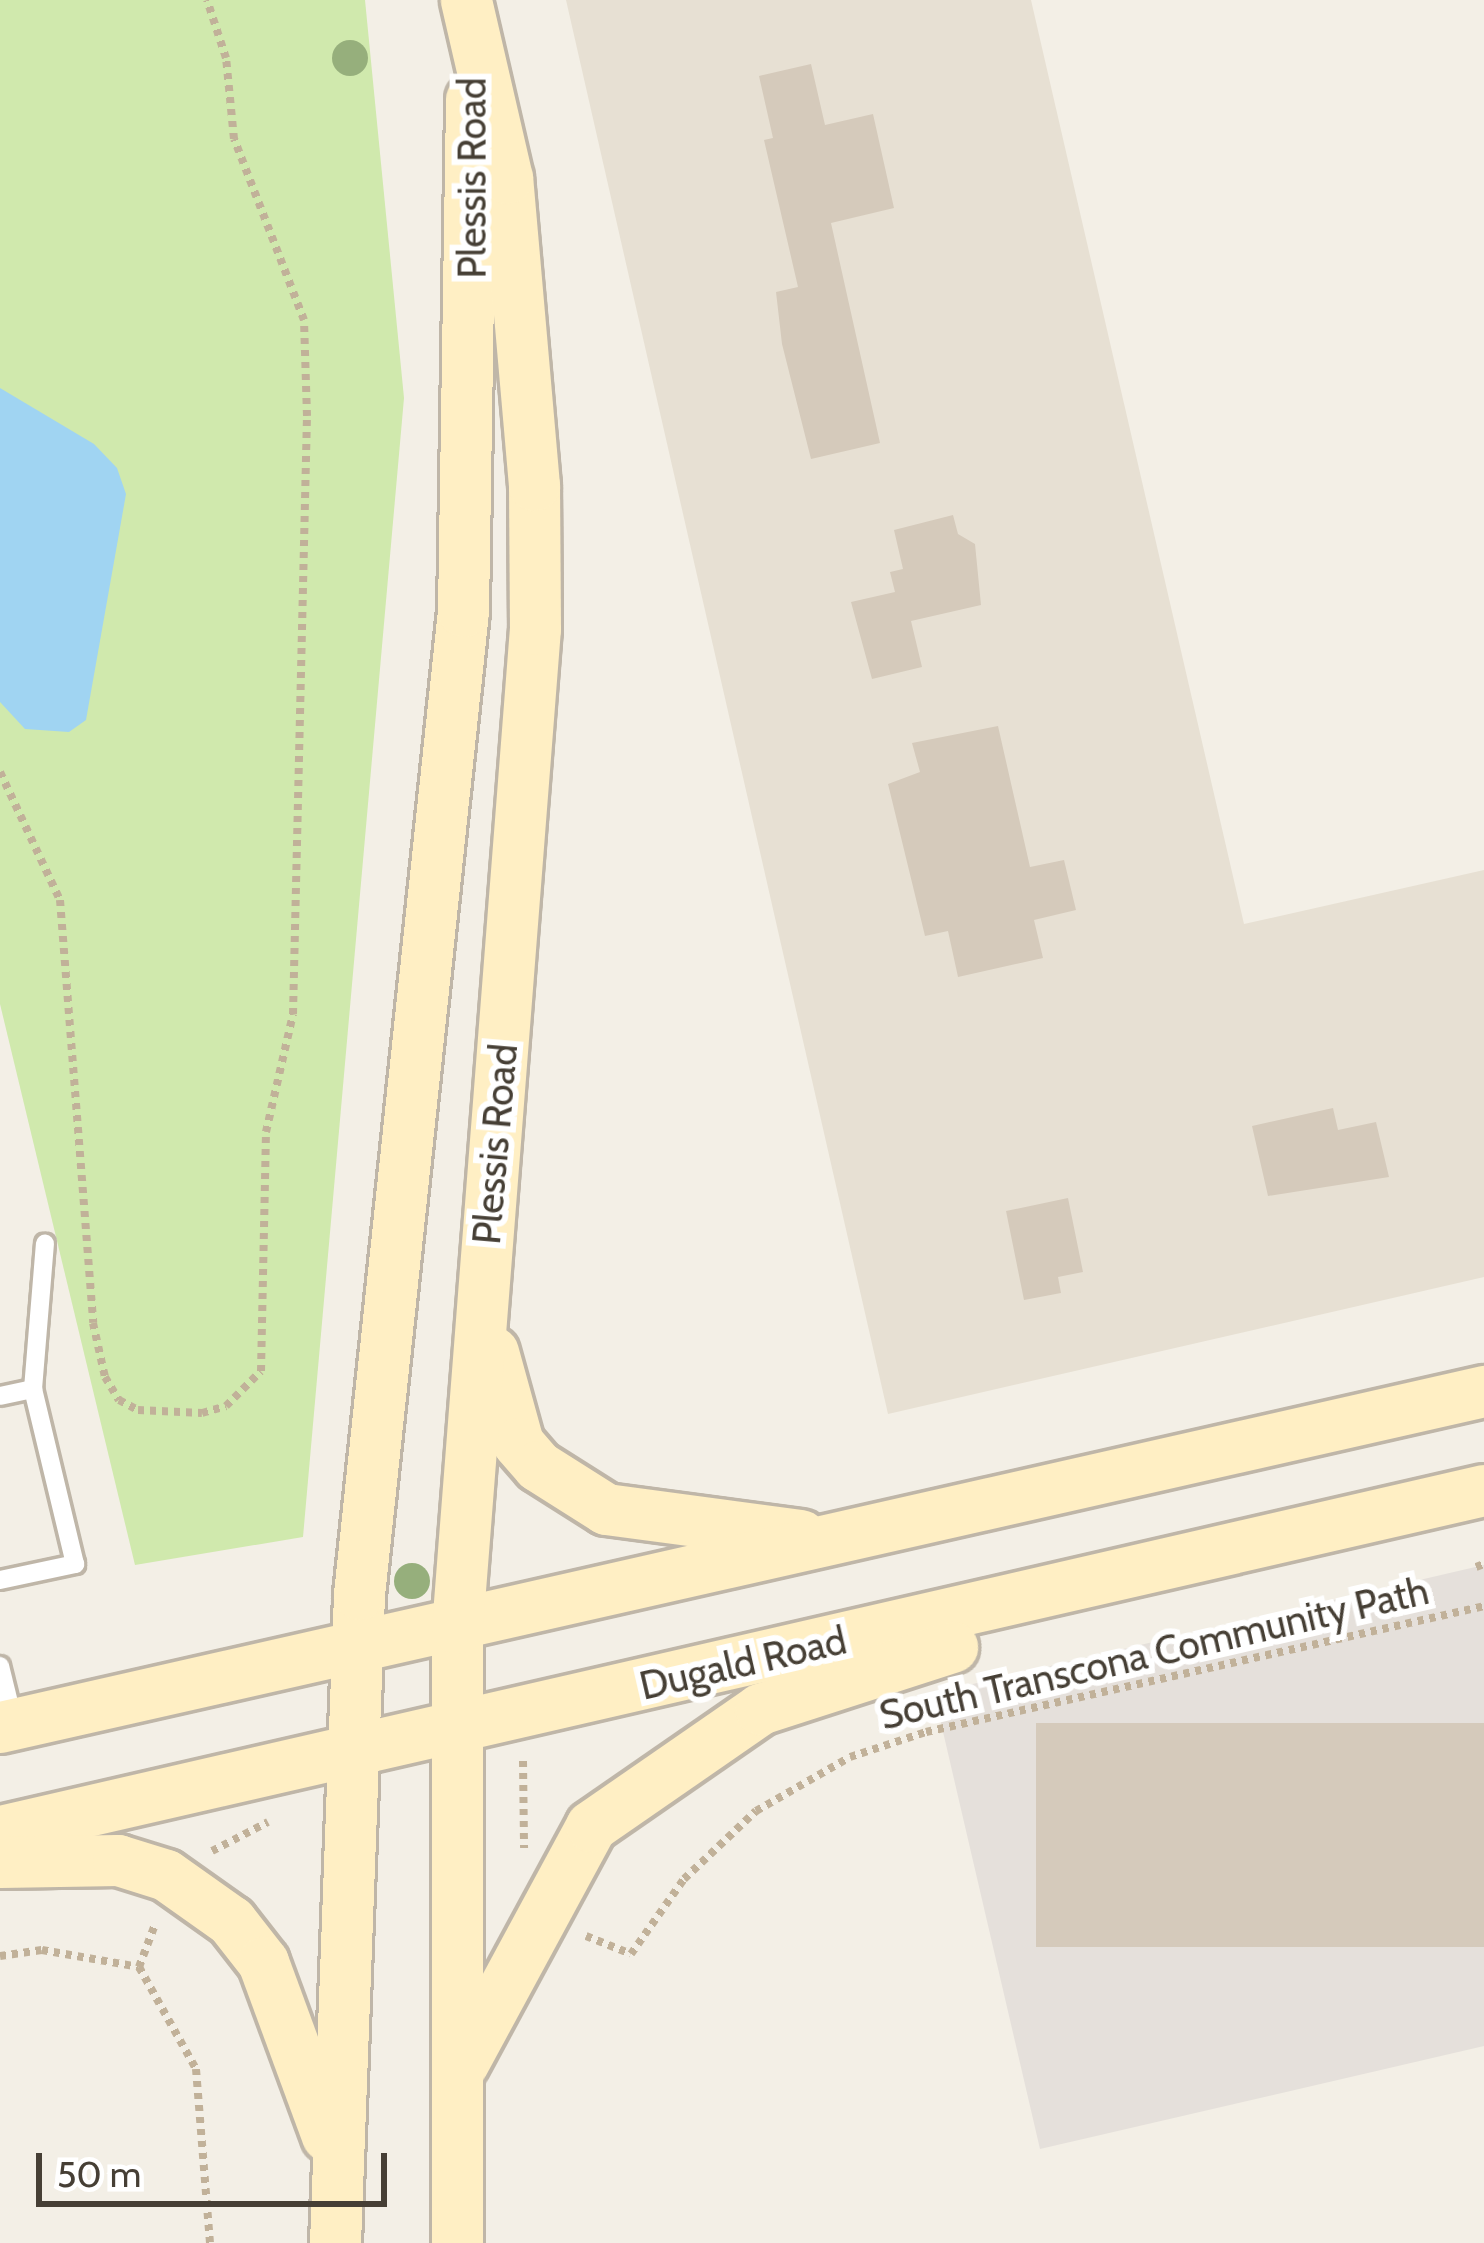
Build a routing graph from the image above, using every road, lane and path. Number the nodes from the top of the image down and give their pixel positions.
1 (207, 0) edge
2 (466, 0) edge
3 (472, 51) junction
4 (0, 772) edge
5 (45, 1244) dead end
6 (484, 1271) junction
7 (33, 1389) junction
8 (1484, 1391) edge
9 (0, 1396) edge
10 (1484, 1490) edge
11 (848, 1539) junction
12 (0, 1580) edge
13 (1073, 1589) junction
14 (1484, 1606) edge
15 (458, 1628) junction
16 (356, 1648) junction
17 (0, 1666) edge
18 (7, 1725) edge
19 (458, 1725) junction
20 (350, 1750) junction
21 (0, 1831) edge
22 (0, 1862) edge
23 (153, 1932) dead end
24 (632, 1954) dead end
25 (0, 1956) edge
26 (139, 1967) junction
27 (458, 2074) junction
28 (336, 2160) junction
29 (211, 2243) edge
30 (335, 2243) edge
31 (457, 2243) edge

1 - 4 path
2 - 3 main road, Plessis Road
3 - 6 main road, Plessis Road
3 - 16 main road, Plessis Road
5 - 7 lane
6 - 11 main road
6 - 15 main road, Plessis Road
7 - 9 lane
7 - 12 lane
8 - 11 main road
10 - 13 main road, Dugald Road
11 - 15 main road
13 - 19 main road, Dugald Road
13 - 27 main road
14 - 24 path, South Transcona Community Path
15 - 16 main road
15 - 19 main road, Plessis Road
16 - 18 main road
16 - 20 main road, Plessis Road
17 - 18 lane
19 - 20 main road, Dugald Road
19 - 27 main road, Plessis Road
20 - 21 main road, Dugald Road
20 - 28 main road, Plessis Road
22 - 28 main road
23 - 26 path
25 - 26 path
26 - 29 path
27 - 31 main road, Plessis Road
28 - 30 main road, Plessis Road

